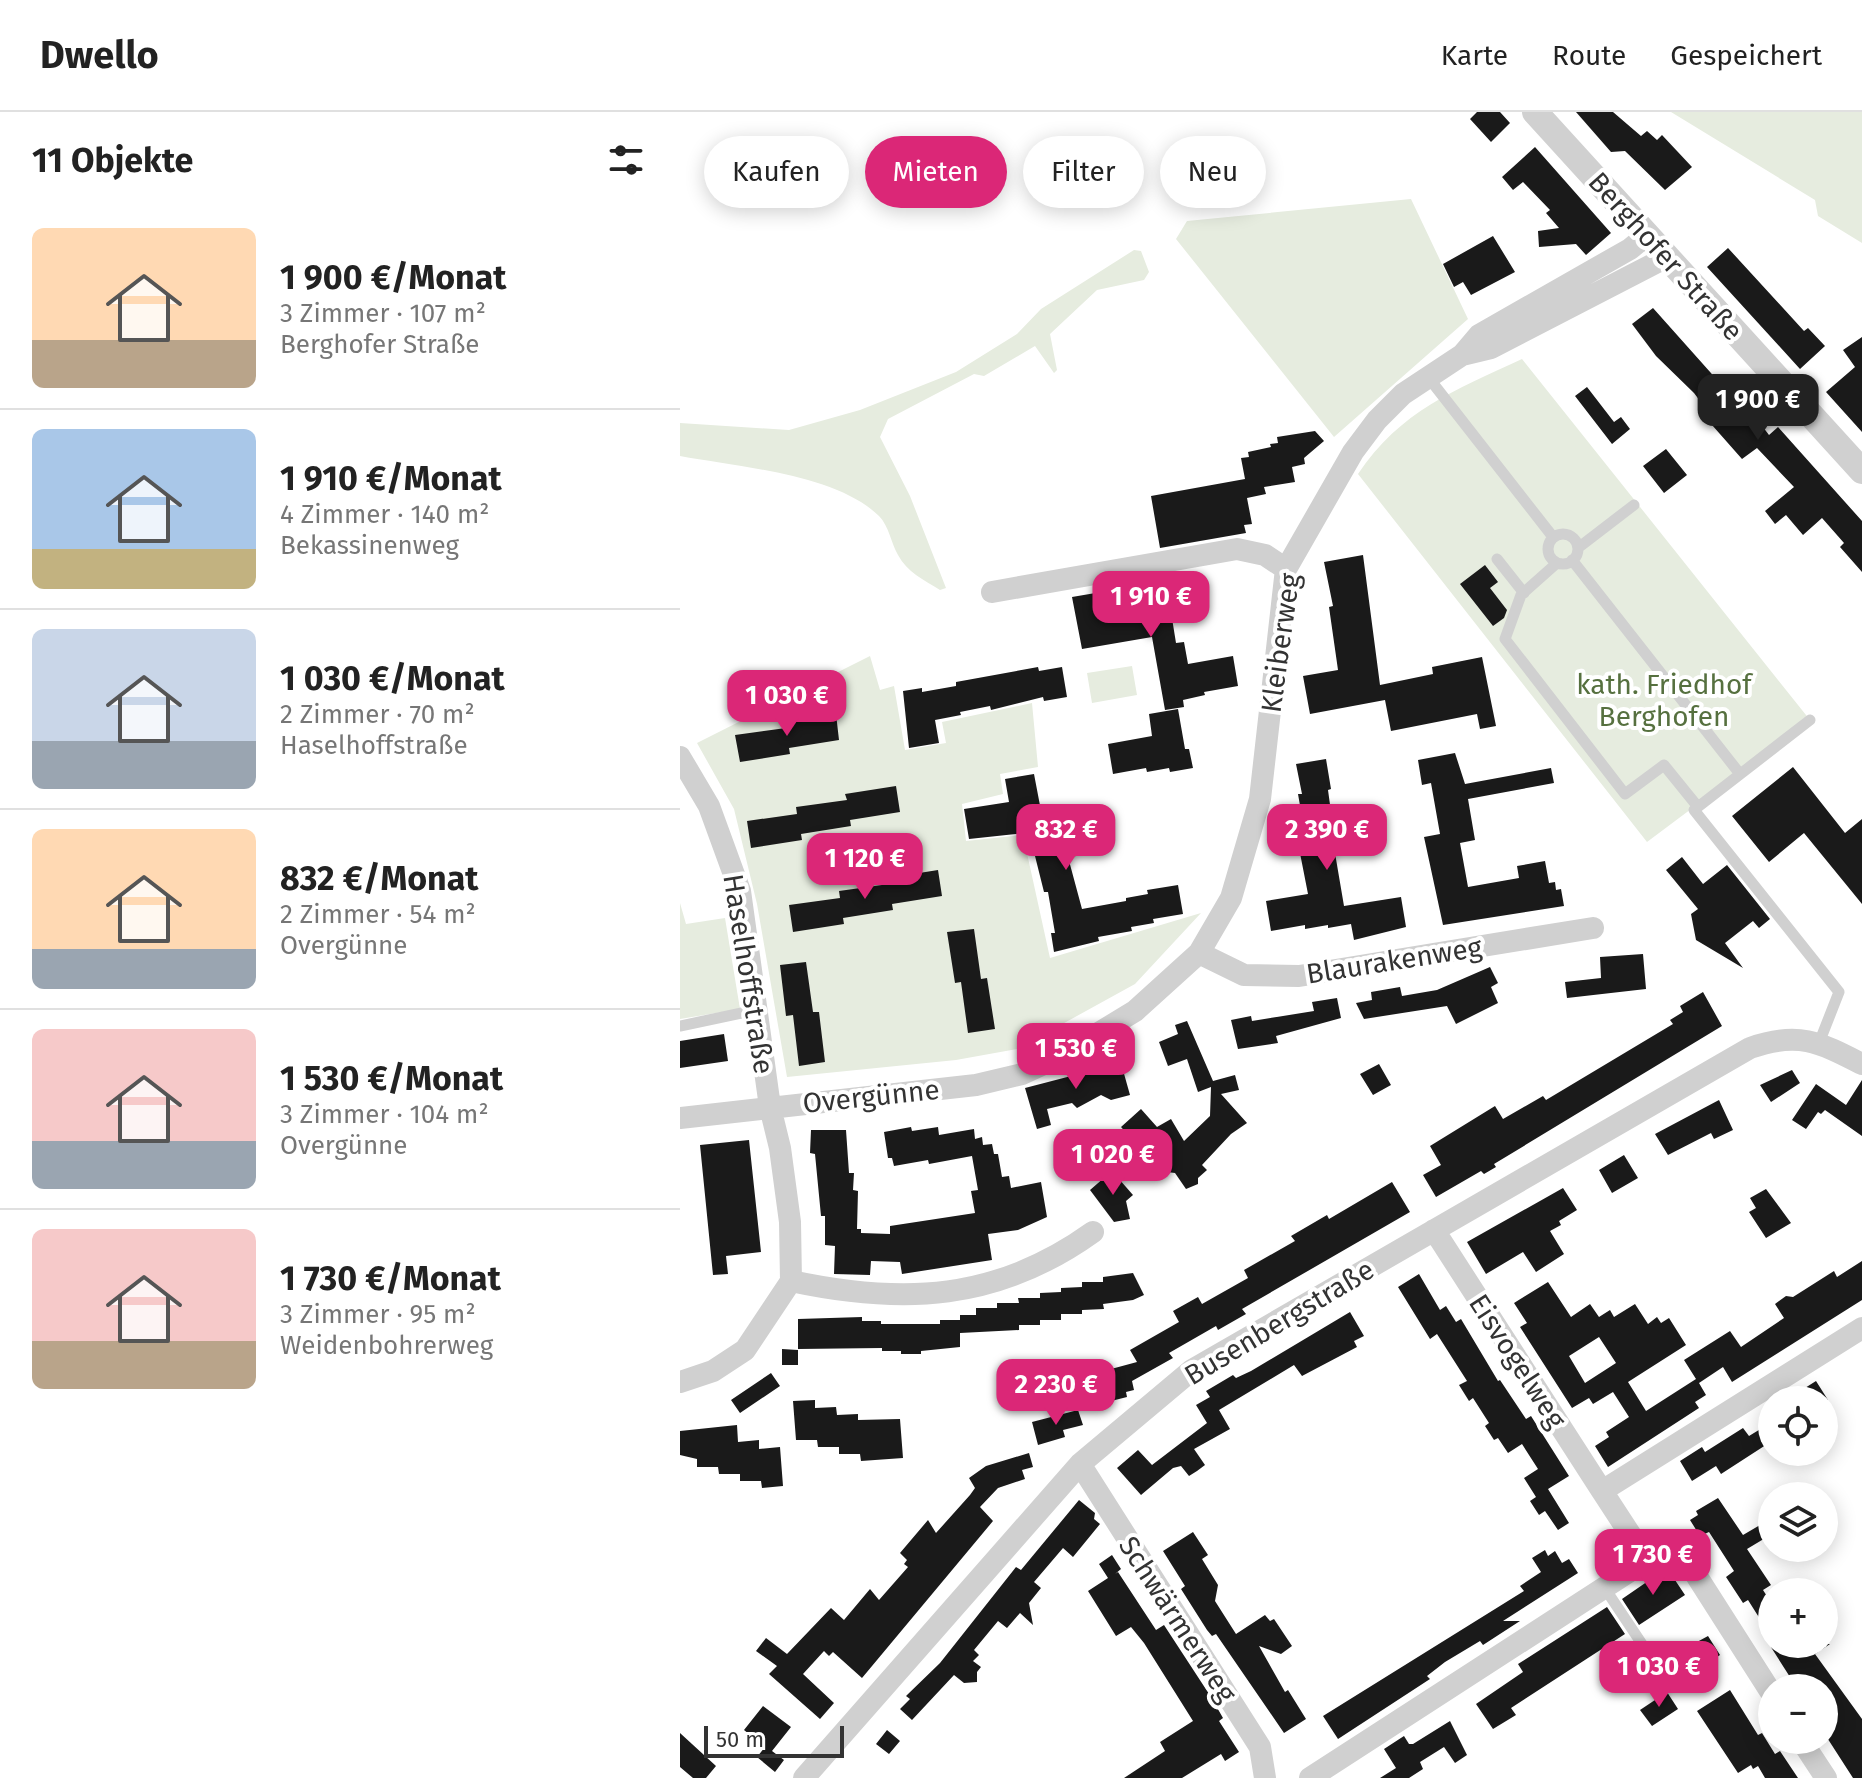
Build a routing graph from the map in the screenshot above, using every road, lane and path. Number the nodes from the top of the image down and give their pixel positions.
1 (1535, 112) edge
2 (1647, 235) junction
3 (1667, 257) junction
4 (1462, 355) junction
5 (1428, 377) junction
6 (1862, 471) edge
7 (1634, 505) dead end
8 (1553, 537) junction
9 (1578, 548) junction
10 (1497, 559) dead end
11 (1572, 560) junction
12 (1557, 563) junction
13 (1286, 569) junction
14 (992, 592) dead end
15 (1524, 593) junction
16 (1810, 720) dead end
17 (680, 757) edge
18 (1740, 774) junction
19 (1698, 807) junction
20 (1231, 898) joint
21 (1593, 928) dead end
22 (1199, 953) junction
23 (756, 1010) junction
24 (680, 1026) edge
25 (1819, 1043) junction
26 (1862, 1064) edge
27 (770, 1107) junction
28 (680, 1118) edge
29 (1434, 1230) junction
30 (1093, 1232) dead end
31 (791, 1281) junction
32 (1862, 1328) edge
33 (680, 1382) edge
34 (1080, 1464) junction
35 (1602, 1491) junction
36 (1647, 1560) junction
37 (1604, 1587) junction
38 (1759, 1674) edge
39 (1631, 1683) dead end
40 (1810, 1754) edge
41 (804, 1778) edge
42 (1265, 1778) edge
43 (1310, 1778) edge
44 (1826, 1778) edge

1 - 2 street, Berghofer Straße
2 - 3 street, Berghofer Straße
2 - 4 street, Kleiberweg
3 - 4 street, Kleiberweg
3 - 6 street, Berghofer Straße
4 - 5 street, Kleiberweg
5 - 8 lane
5 - 13 street, Kleiberweg
7 - 9 lane
8 - 9 lane
8 - 12 lane
9 - 11 lane
10 - 15 lane
11 - 12 lane
11 - 18 lane
12 - 15 lane
13 - 14 street
13 - 20 street, Kleiberweg
15 - 19 lane
16 - 18 lane
17 - 23 street, Haselhoffstraße
18 - 19 lane
19 - 25 lane
20 - 22 street, Overgünne
21 - 22 street, Blaurakenweg
22 - 27 street, Overgünne
23 - 24 lane
23 - 27 street, Haselhoffstraße
25 - 26 street, Busenbergstraße
25 - 29 street, Busenbergstraße
27 - 28 street, Overgünne
27 - 31 street, Haselhoffstraße
29 - 34 street, Busenbergstraße
29 - 35 street, Eisvogelweg
30 - 31 street
31 - 33 street
32 - 35 street
34 - 41 street, Busenbergstraße
34 - 42 street, Schwärmerweg
35 - 36 street, Eisvogelweg
36 - 37 street
36 - 38 street
37 - 39 lane
37 - 43 street
40 - 44 street

